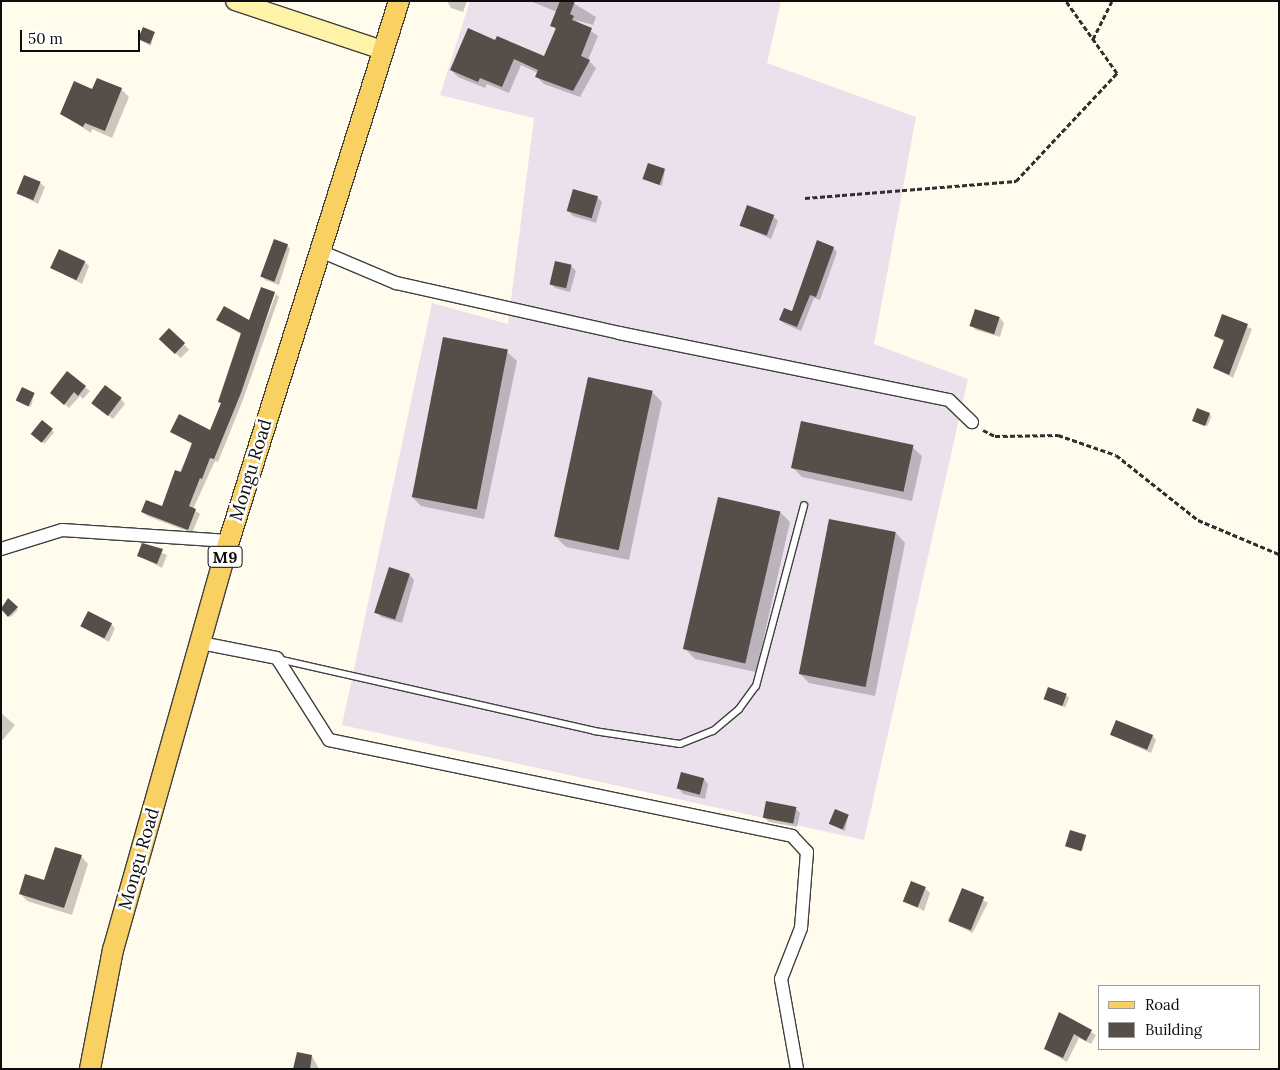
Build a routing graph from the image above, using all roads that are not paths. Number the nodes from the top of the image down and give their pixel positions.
1 (235, 1) edge
2 (399, 1) edge
3 (382, 50) junction
4 (318, 250) junction
5 (972, 422) road end
6 (804, 505) dead end
7 (230, 541) junction
8 (1, 549) edge
9 (200, 642) junction
10 (277, 658) junction
11 (90, 1069) edge
12 (798, 1069) edge

1 - 3 main road
2 - 3 main road, M9
3 - 4 main road, Mongu Road / M9
4 - 5 street
4 - 7 main road, Mongu Road / M9
6 - 10 lane
7 - 8 street
7 - 9 main road, Mongu Road / M9
9 - 10 street
9 - 11 main road, Mongu Road / M9
10 - 12 street

